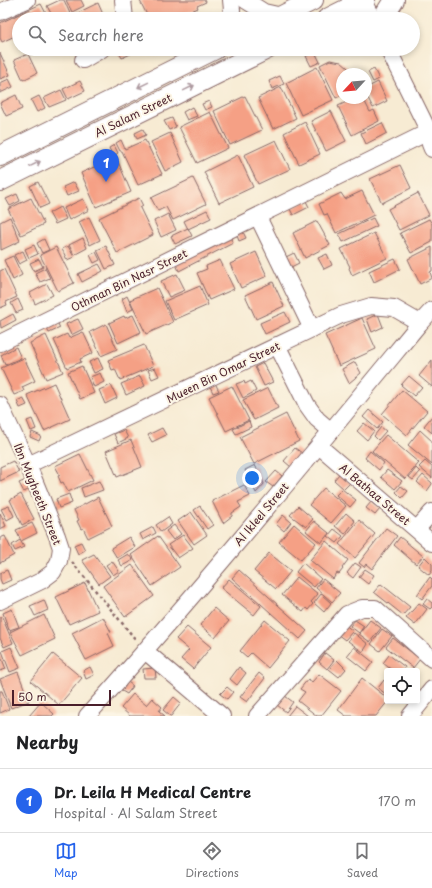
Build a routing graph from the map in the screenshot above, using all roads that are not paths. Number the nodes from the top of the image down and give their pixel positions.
1 (27, 0) edge
2 (123, 0) edge
3 (231, 0) edge
4 (245, 0) edge
5 (313, 0) edge
6 (394, 0) edge
7 (359, 4) edge
8 (0, 12) edge
9 (124, 12) edge
10 (231, 12) edge
11 (264, 12) edge
12 (290, 12) edge
13 (342, 12) edge
14 (366, 12) edge
15 (387, 12) edge
16 (89, 56) edge
17 (200, 56) edge
18 (253, 56) edge
19 (380, 56) edge
20 (391, 56) edge
21 (82, 60) dead end
22 (427, 143) edge
23 (0, 156) edge
24 (0, 182) edge
25 (258, 217) junction
26 (432, 310) edge
27 (420, 323) junction
28 (312, 329) junction
29 (0, 343) edge
30 (277, 345) junction
31 (0, 405) edge
32 (331, 431) junction
33 (319, 446) junction
34 (28, 465) junction
35 (432, 512) edge
36 (417, 529) junction
37 (432, 543) edge
38 (0, 601) edge
39 (145, 651) junction
40 (432, 659) edge
41 (432, 689) edge
42 (87, 716) edge
43 (222, 716) edge
44 (257, 716) edge
45 (410, 716) edge

1 - 8 street
2 - 9 street
3 - 10 street
4 - 11 street
5 - 12 main road
6 - 15 main road
7 - 13 main road
7 - 14 street
16 - 21 street
17 -> 23 main road, Al Salam Street
24 -> 18 main road, Al Salam Street
19 - 22 street
20 - 22 street
22 - 25 street, Othman Bin Nasr Street
25 - 28 street
25 - 29 street, Othman Bin Nasr Street
26 - 27 street, Al Ikleel Street
27 - 28 street, Mueen Bin Omar Street
27 - 32 street, Al Ikleel Street
28 - 30 street, Mueen Bin Omar Street
30 - 32 street
30 - 34 street, Mueen Bin Omar Street
31 - 34 street, Ibn Mugheeth Street
32 - 33 street, Al Ikleel Street
33 - 36 street, Al Bathaa Street
33 - 39 street, Al Ikleel Street
34 - 38 street, Ibn Mugheeth Street
35 - 36 street
36 - 37 street, Al Bathaa Street
39 - 42 street, Al Ikleel Street
39 - 43 street
40 - 44 street
41 - 45 street

